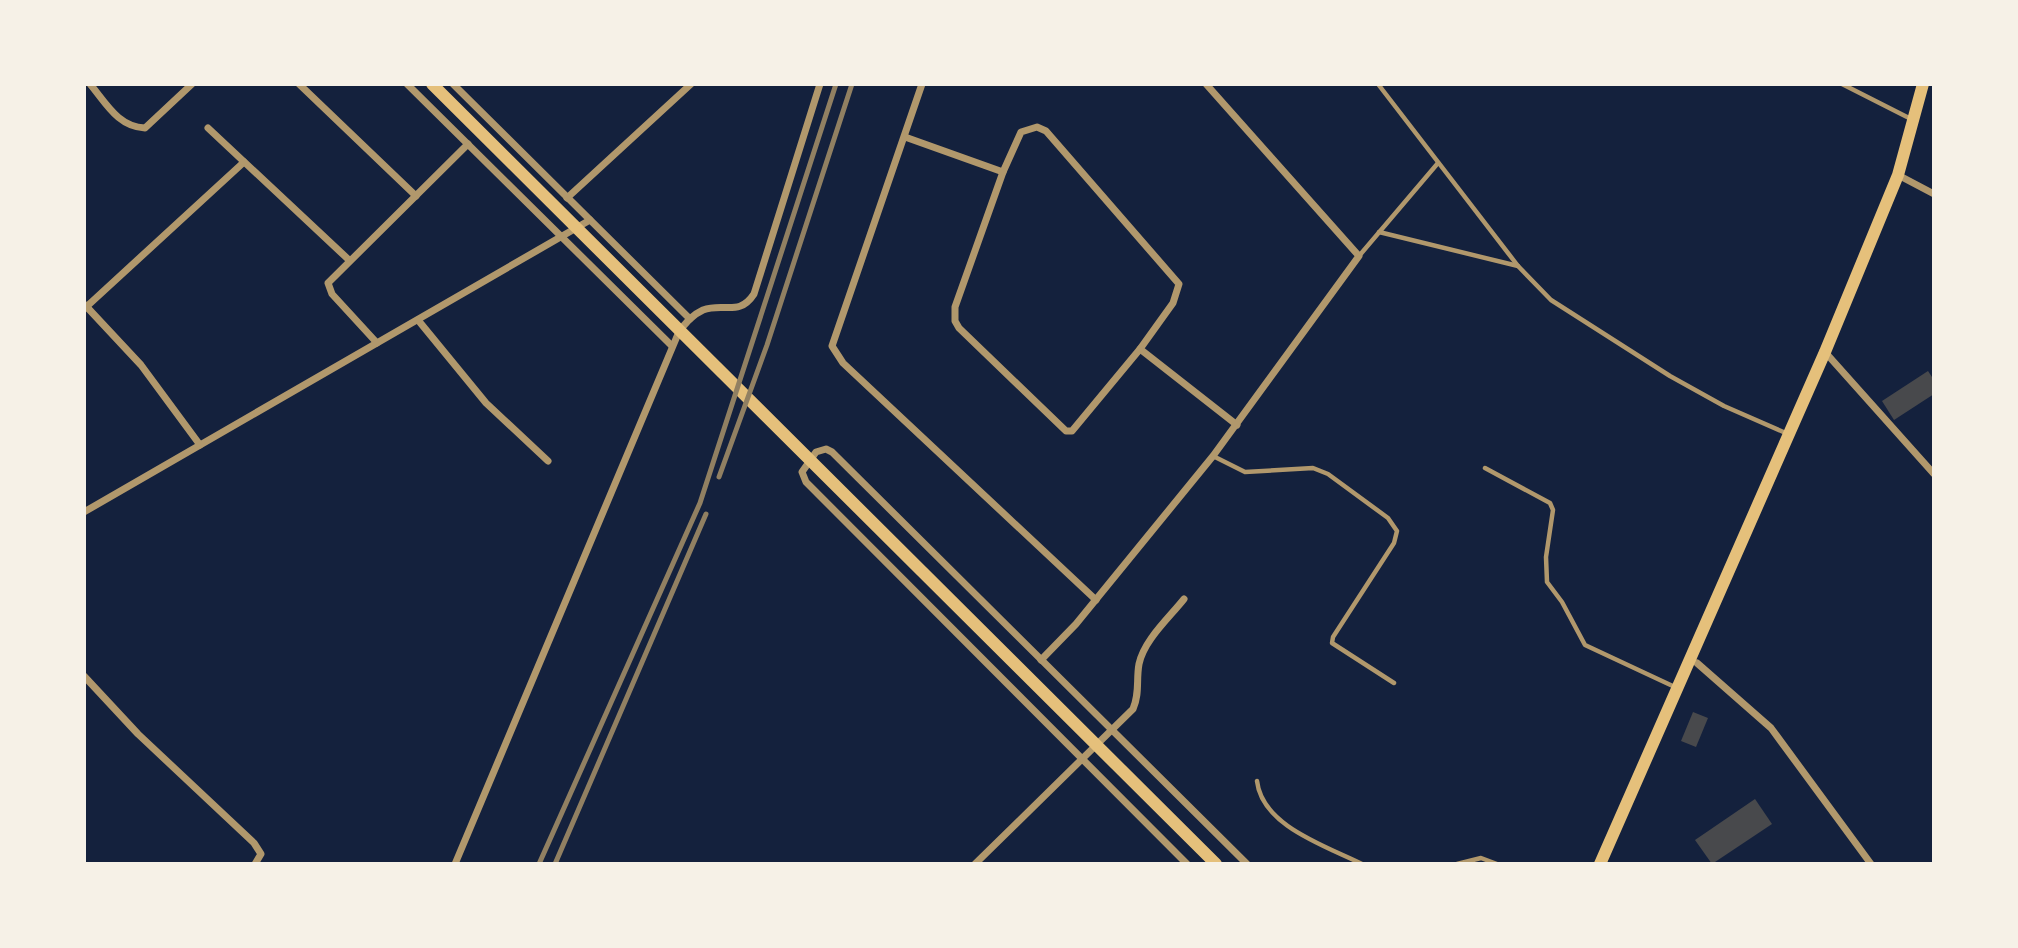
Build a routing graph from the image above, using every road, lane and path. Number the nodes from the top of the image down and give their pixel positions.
1 (90, 84) edge
2 (192, 84) edge
3 (299, 84) edge
4 (407, 84) edge
5 (432, 84) edge
6 (453, 84) edge
7 (691, 84) edge
8 (820, 84) edge
9 (922, 84) edge
10 (1206, 84) edge
11 (1378, 84) edge
12 (1842, 84) edge
13 (1923, 84) edge
14 (1915, 121) junction
15 (208, 128) dead end
16 (905, 137) junction
17 (468, 144) junction
18 (244, 162) junction
19 (1438, 163) junction
20 (1003, 172) junction
21 (1898, 175) junction
22 (1934, 194) edge
23 (416, 196) junction
24 (567, 198) junction
25 (590, 220) junction
26 (1380, 232) junction
27 (563, 236) junction
28 (1359, 256) junction
29 (349, 260) junction
30 (1518, 266) junction
31 (85, 307) edge
32 (690, 319) junction
33 (418, 320) junction
34 (377, 343) junction
35 (672, 346) junction
36 (1140, 349) junction
37 (1825, 352) junction
38 (1237, 425) junction
39 (1789, 434) junction
40 (200, 445) junction
41 (1213, 456) junction
42 (548, 461) dead end
43 (1485, 468) dead end
44 (1934, 474) edge
45 (84, 512) edge
46 (1184, 599) dead end
47 (1096, 600) junction
48 (1041, 660) junction
49 (1696, 663) dead end
50 (84, 676) edge
51 (1394, 683) dead end
52 (1678, 688) junction
53 (1112, 730) junction
54 (1082, 759) junction
55 (1257, 780) dead end
56 (255, 864) edge
57 (455, 864) edge
58 (975, 864) edge
59 (1186, 864) edge
60 (1216, 864) edge
61 (1247, 864) edge
62 (1362, 864) edge
63 (1457, 864) edge
64 (1497, 864) edge
65 (1600, 864) edge
66 (1871, 864) edge

1 - 2 street
3 - 23 street
4 - 17 street
5 - 60 main road
6 - 24 street
7 - 24 street
8 - 32 street
9 - 16 street
10 - 28 street
11 - 19 lane
12 - 14 lane
13 - 14 main road
14 - 21 main road
15 - 18 street
16 - 20 street
16 - 47 street
17 - 23 street
17 - 27 street
18 - 29 street
18 - 31 street
19 - 26 lane
19 - 30 lane
20 - 36 street
20 - 36 street
21 - 22 street
21 - 37 main road
23 - 29 street
24 - 25 street
25 - 27 street
25 - 32 street
26 - 28 lane
26 - 30 lane
27 - 33 street
27 - 35 street
28 - 38 street
29 - 34 street
30 - 39 lane
31 - 40 street
32 - 35 street
33 - 34 street
33 - 42 street
34 - 40 street
35 - 57 street
36 - 38 street
37 - 39 main road
37 - 44 street
38 - 41 street
39 - 52 main road
40 - 45 street
41 - 47 street
41 - 51 lane
43 - 52 lane
46 - 53 street
47 - 48 street
48 - 53 street
48 - 54 street
49 - 66 street
50 - 56 street
52 - 65 main road
53 - 54 street
53 - 61 street
54 - 58 street
54 - 59 street
55 - 62 lane
63 - 64 lane

